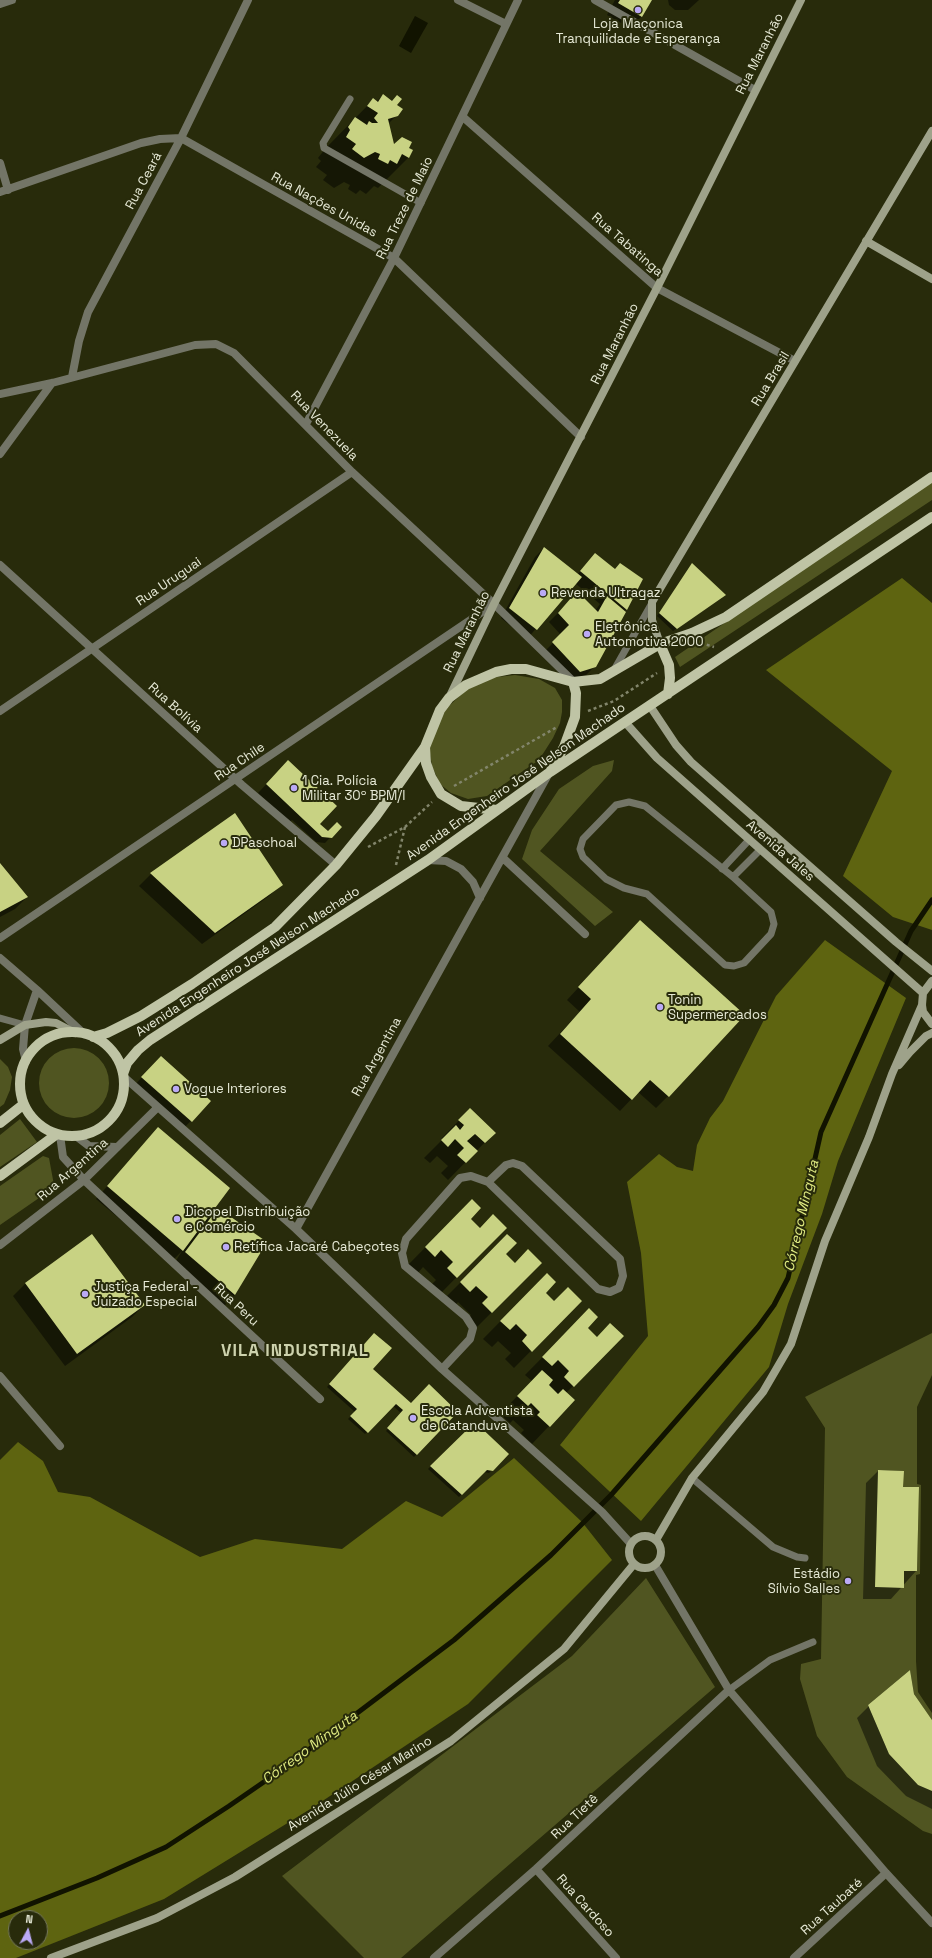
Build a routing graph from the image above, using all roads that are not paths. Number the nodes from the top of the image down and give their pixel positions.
1 (12, 0) edge
2 (248, 0) edge
3 (458, 0) edge
4 (518, 0) edge
5 (595, 0) edge
6 (801, 0) edge
7 (0, 4) edge
8 (506, 24) junction
9 (755, 90) junction
10 (350, 99) dead end
11 (463, 117) junction
12 (932, 131) edge
13 (181, 138) junction
14 (0, 163) edge
15 (8, 190) junction
16 (0, 192) edge
17 (421, 204) junction
18 (866, 241) junction
19 (394, 258) junction
20 (932, 278) edge
21 (658, 288) junction
22 (795, 361) junction
23 (72, 377) junction
24 (52, 382) junction
25 (0, 394) edge
26 (306, 424) junction
27 (581, 437) junction
28 (0, 454) edge
29 (352, 472) junction
30 (932, 477) edge
31 (932, 517) edge
32 (0, 565) edge
33 (652, 602) junction
34 (494, 604) junction
35 (660, 644) junction
36 (92, 649) junction
37 (613, 672) junction
38 (573, 682) junction
39 (668, 694) junction
40 (449, 698) junction
41 (650, 706) junction
42 (0, 711) edge
43 (625, 722) junction
44 (425, 747) junction
45 (550, 772) junction
46 (236, 779) junction
47 (497, 810) junction
48 (749, 840) junction
49 (760, 850) junction
50 (502, 858) junction
51 (428, 860) junction
52 (336, 865) junction
53 (722, 869) junction
54 (733, 877) junction
55 (480, 898) junction
56 (585, 934) dead end
57 (0, 938) edge
58 (0, 958) edge
59 (932, 971) edge
60 (932, 981) edge
61 (37, 990) junction
62 (923, 993) junction
63 (922, 1005) junction
64 (0, 1018) edge
65 (25, 1024) junction
66 (932, 1024) edge
67 (932, 1033) edge
68 (84, 1034) junction
69 (0, 1040) edge
70 (26, 1060) junction
71 (892, 1074) junction
72 (124, 1076) junction
73 (24, 1104) junction
74 (157, 1108) junction
75 (0, 1123) edge
76 (58, 1134) junction
77 (76, 1136) junction
78 (117, 1147) junction
79 (0, 1176) edge
80 (84, 1180) junction
81 (488, 1182) junction
82 (296, 1229) junction
83 (0, 1245) edge
84 (442, 1369) junction
85 (0, 1376) edge
86 (320, 1399) dead end
87 (60, 1446) dead end
88 (692, 1478) junction
89 (656, 1540) junction
90 (631, 1544) junction
91 (805, 1558) dead end
92 (634, 1564) junction
93 (655, 1565) junction
94 (813, 1642) dead end
95 (729, 1690) junction
96 (536, 1869) junction
97 (886, 1873) junction
98 (932, 1924) edge
99 (51, 1958) edge
100 (434, 1958) edge
101 (616, 1958) edge
102 (794, 1958) edge

1 - 7 street
2 - 13 street, Rua Ceará
3 - 8 street
4 - 8 street, Rua Treze de Maio
5 - 9 street
6 - 9 street, Rua Maranhão
8 - 11 street, Rua Treze de Maio
9 - 21 street, Rua Maranhão
10 - 17 lane
11 - 17 street, Rua Treze de Maio
11 - 21 street, Rua Tabatinga
12 - 18 street, Rua Brasil
13 - 15 street, Rua Nações Unidas
13 - 19 street, Rua Nações Unidas
13 - 23 street, Rua Ceará
14 - 15 street
15 - 16 street, Rua Nações Unidas
17 - 19 street, Rua Treze de Maio
18 - 20 street
18 - 22 street, Rua Brasil
19 - 26 street, Rua Treze de Maio
19 - 27 street, Rua Nações Unidas
21 - 22 street, Rua Tabatinga
21 - 27 street, Rua Maranhão
22 - 33 street, Rua Brasil
23 - 24 street, Rua Venezuela
23 - 26 street, Rua Venezuela
24 - 25 street, Rua Venezuela
24 - 28 street
26 - 29 street, Rua Venezuela
27 - 34 street, Rua Maranhão
29 - 34 street, Rua Venezuela
29 - 36 street, Rua Uruguai
30 - 35 main road, Avenida Engenheiro José Nelson Machado
31 - 39 main road, Avenida Engenheiro José Nelson Machado
32 - 36 street, Rua Bolívia
33 - 35 street
33 - 37 lane
34 - 38 street, Rua Venezuela
34 - 40 street, Rua Maranhão
34 - 46 street, Rua Chile
35 - 37 main road, Avenida Engenheiro José Nelson Machado
35 - 39 main road
36 - 42 street, Rua Uruguai
36 - 46 street, Rua Bolívia
37 - 38 main road, Avenida Engenheiro José Nelson Machado
38 - 40 main road, Avenida Engenheiro José Nelson Machado
38 - 45 main road
39 - 41 main road, Avenida Engenheiro José Nelson Machado
40 - 44 main road, Avenida Engenheiro José Nelson Machado
41 - 43 main road, Avenida Engenheiro José Nelson Machado
41 - 59 street, Avenida Jales
43 - 45 main road, Avenida Engenheiro José Nelson Machado
43 - 48 street, Avenida Jales
44 - 47 main road
44 - 52 main road, Avenida Engenheiro José Nelson Machado
45 - 47 main road, Avenida Engenheiro José Nelson Machado
45 - 50 street, Rua Argentina
46 - 52 street, Rua Bolívia
46 - 57 street, Rua Chile
47 - 51 main road, Avenida Engenheiro José Nelson Machado
48 - 49 street, Avenida Jales
48 - 53 lane
49 - 54 lane
49 - 62 street, Avenida Jales
50 - 55 street, Rua Argentina
50 - 56 street
51 - 55 street
51 - 72 main road, Avenida Engenheiro José Nelson Machado
52 - 68 main road, Avenida Engenheiro José Nelson Machado
53 - 54 lane
53 - 54 lane
55 - 82 street, Rua Argentina
58 - 61 street
60 - 62 street
61 - 65 street
61 - 68 street
62 - 63 street
63 - 66 street
63 - 71 street
64 - 65 lane
65 - 68 street
65 - 69 street
65 - 70 street
67 - 71 street
68 - 70 main road
68 - 72 main road
70 - 73 main road
71 - 88 street
72 - 74 street
72 - 77 main road
73 - 75 main road
73 - 76 main road
74 - 78 street, Rua Argentina
74 - 82 street
76 - 77 main road
76 - 79 main road
76 - 80 street, Rua Peru
77 - 78 street
78 - 80 street, Rua Argentina
80 - 83 street, Rua Argentina
80 - 86 street, Rua Peru
81 - 81 street
81 - 84 street
82 - 84 street
84 - 90 street
85 - 87 street
88 - 89 street
88 - 91 lane
89 - 90 street
89 - 93 street
90 - 92 street
92 - 93 street
92 - 99 street, Avenida Júlio César Marino
93 - 95 street
94 - 95 lane
95 - 96 street, Rua Tietê
95 - 97 street
96 - 100 street, Rua Tietê
96 - 101 street, Rua Cardoso
97 - 98 street
97 - 102 street, Rua Taubaté

